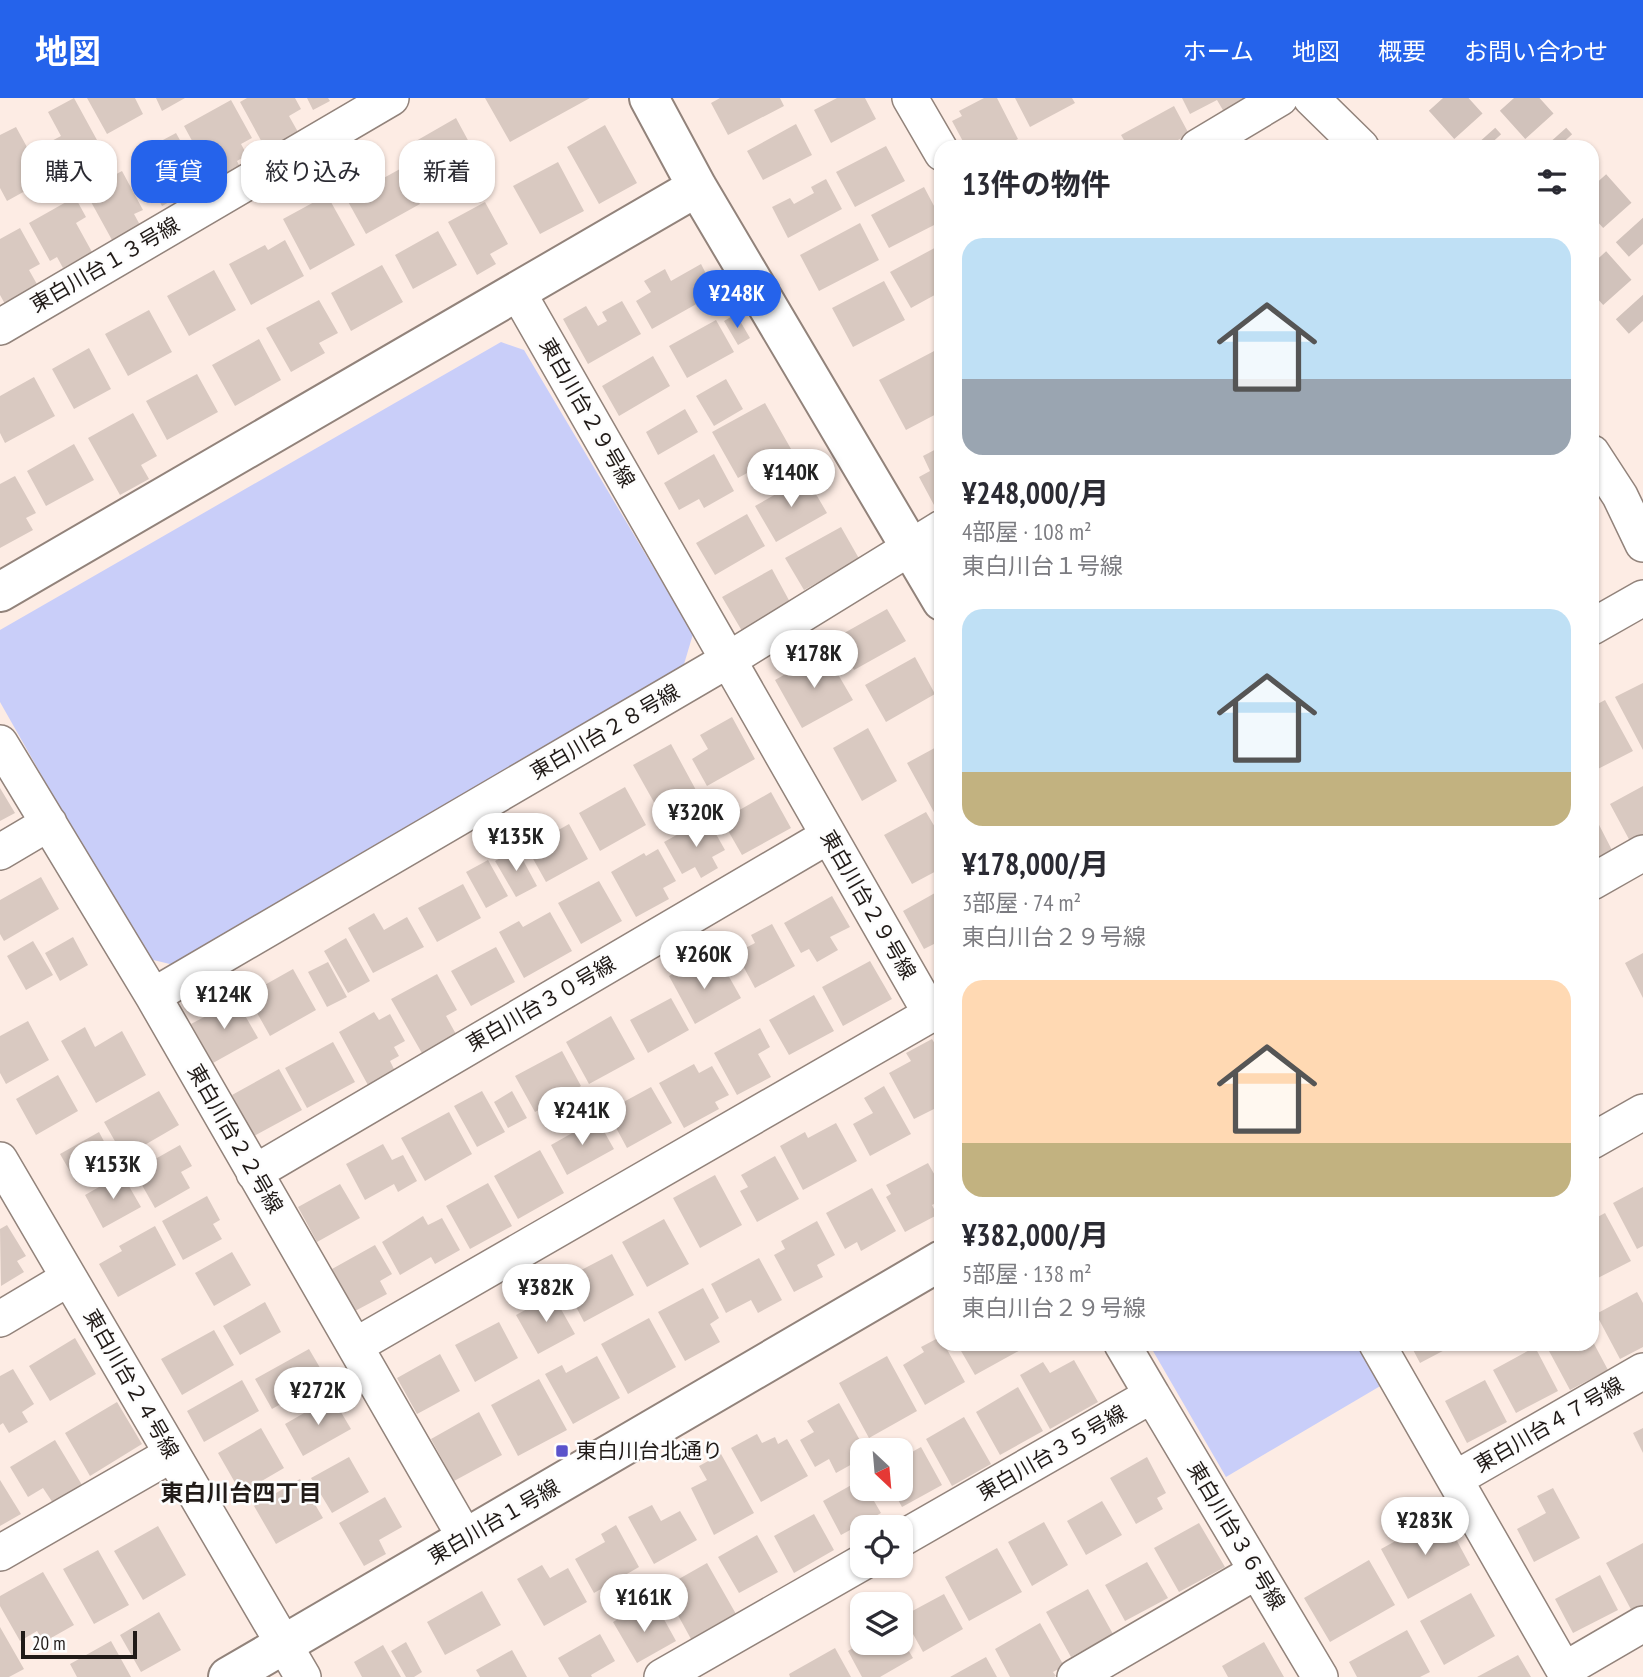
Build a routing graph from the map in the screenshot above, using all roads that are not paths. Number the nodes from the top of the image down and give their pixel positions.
1 (391, 98) edge
2 (649, 98) edge
3 (910, 98) edge
4 (1280, 98) edge
5 (1311, 98) edge
6 (934, 140) edge
7 (1210, 140) edge
8 (1353, 140) edge
9 (697, 187) junction
10 (517, 291) junction
11 (0, 327) edge
12 (1599, 464) edge
13 (934, 532) edge
14 (1643, 544) edge
15 (909, 546) junction
16 (934, 588) edge
17 (0, 592) edge
18 (1643, 598) edge
19 (1599, 623) edge
20 (728, 660) junction
21 (0, 743) edge
22 (49, 823) junction
23 (828, 836) junction
24 (0, 852) edge
25 (1643, 853) edge
26 (1599, 878) edge
27 (153, 996) junction
28 (1643, 1112) edge
29 (1599, 1137) edge
30 (0, 1160) edge
31 (254, 1172) junction
32 (934, 1265) edge
33 (69, 1278) junction
34 (0, 1319) edge
35 (355, 1346) junction
36 (1126, 1351) edge
37 (1381, 1351) edge
38 (1643, 1371) edge
39 (1152, 1395) junction
40 (172, 1454) junction
41 (1455, 1479) junction
42 (913, 1532) edge
43 (466, 1539) junction
44 (0, 1553) edge
45 (850, 1569) edge
46 (1257, 1571) junction
47 (1643, 1624) edge
48 (284, 1644) junction
49 (228, 1677) edge
50 (303, 1677) edge
51 (662, 1677) edge
52 (1075, 1677) edge
53 (1320, 1677) edge

1 - 11 street, 東白川台１３号線
2 - 9 street
3 - 6 street
4 - 7 street
5 - 8 street
9 - 10 street
9 - 15 street
10 - 17 street
10 - 20 street, 東白川台２９号線
12 - 14 street
13 - 15 street, 東白川台２８号線
15 - 16 street
15 - 20 street, 東白川台２８号線
18 - 19 street
20 - 23 street, 東白川台２９号線
20 - 27 street, 東白川台２８号線
21 - 22 street, 東白川台２２号線
22 - 24 street
22 - 27 street, 東白川台２２号線
23 - 31 street, 東白川台３０号線
23 - 35 street, 東白川台２９号線
25 - 26 street
27 - 31 street, 東白川台２２号線
28 - 29 street
30 - 33 street, 東白川台２４号線
31 - 35 street, 東白川台２２号線
32 - 43 street, 東白川台１号線
33 - 34 street
33 - 40 street, 東白川台２４号線
35 - 43 street, 東白川台２２号線
36 - 39 street, 東白川台３５号線
37 - 41 street
38 - 41 street, 東白川台４７号線
39 - 42 street, 東白川台３５号線
39 - 46 street, 東白川台３６号線
40 - 44 street
40 - 48 street, 東白川台２４号線
41 - 47 street
43 - 48 street, 東白川台１号線
45 - 51 street
46 - 52 street
46 - 53 street, 東白川台３６号線
48 - 49 street, 東白川台１号線
48 - 50 street, 東白川台２４号線

